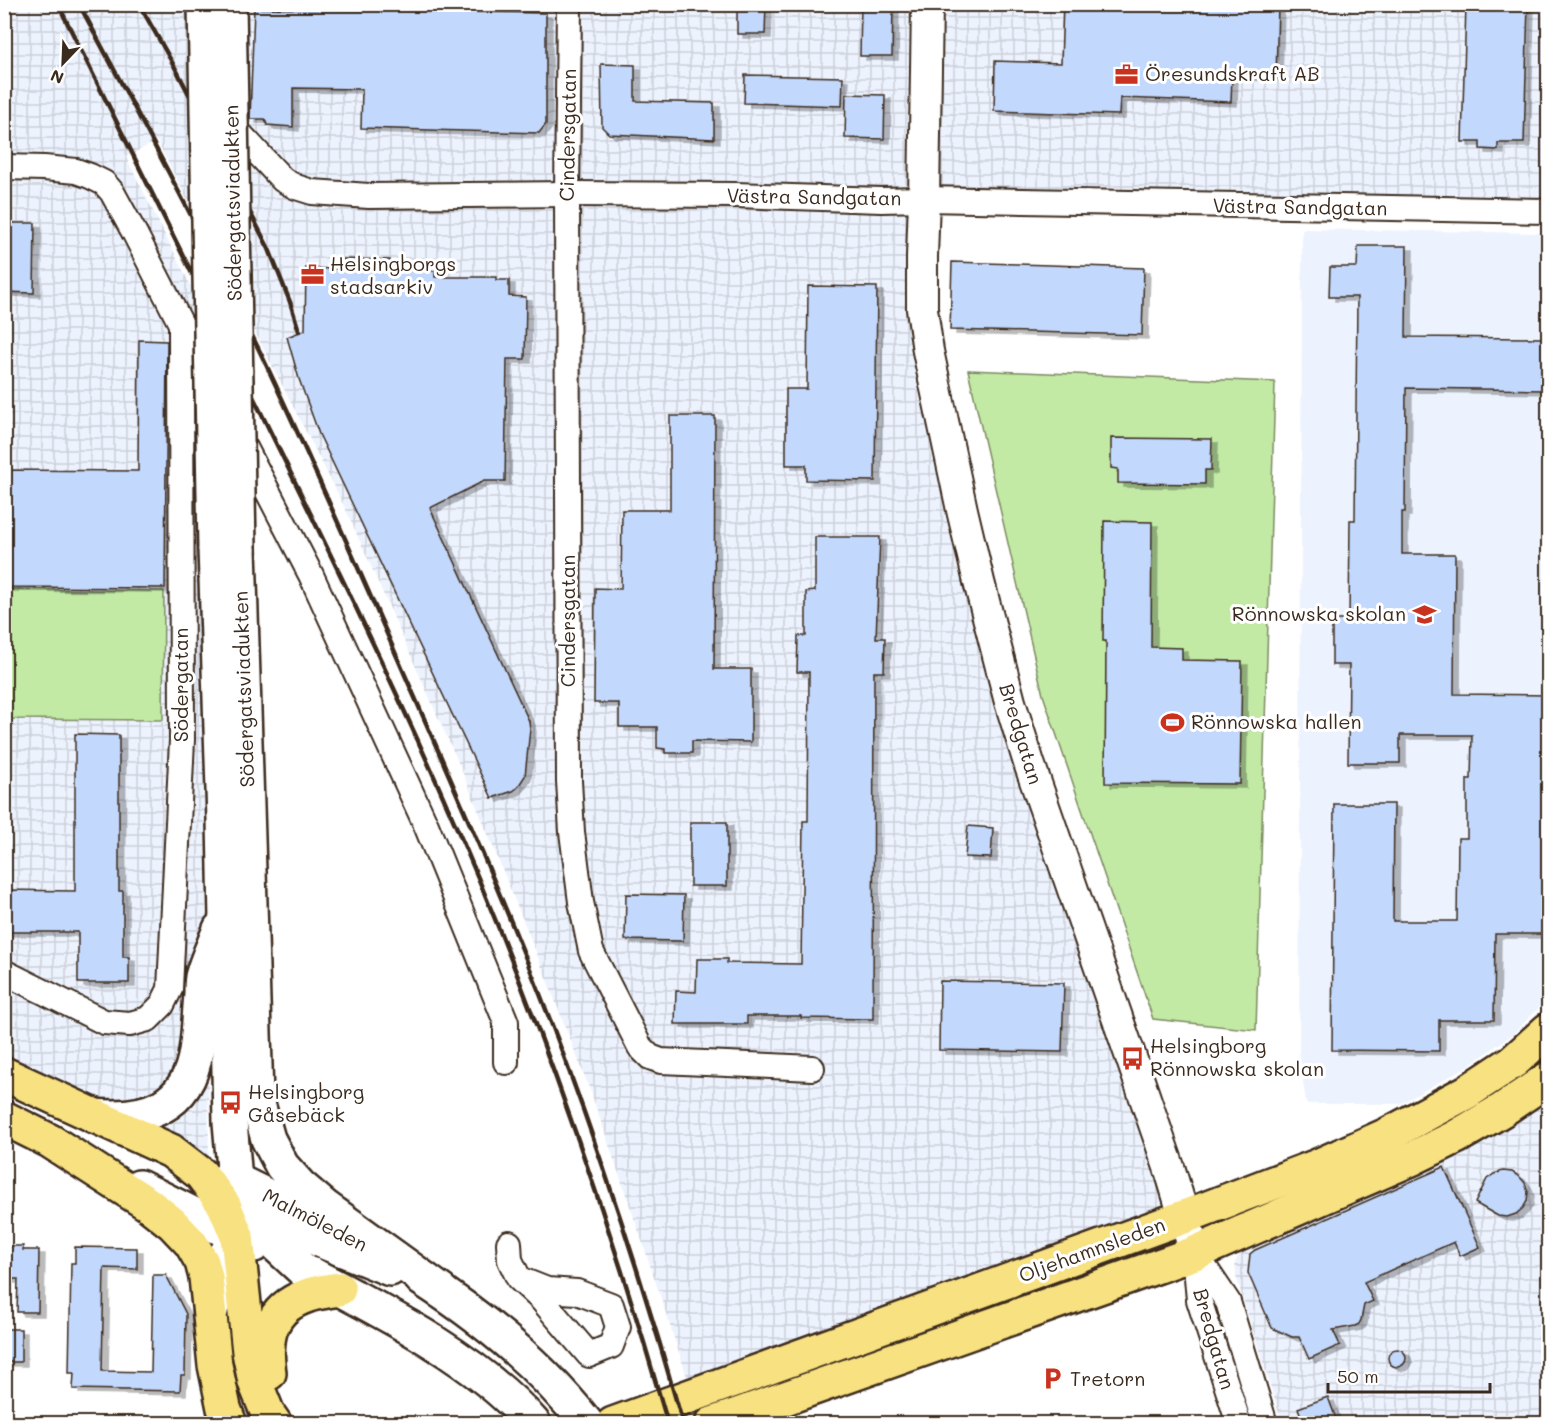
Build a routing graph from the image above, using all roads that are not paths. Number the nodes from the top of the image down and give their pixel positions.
1 (205, 4) edge
2 (215, 4) edge
3 (229, 4) edge
4 (569, 4) edge
5 (927, 4) edge
6 (4, 167) edge
7 (567, 194) junction
8 (924, 199) junction
9 (1548, 211) edge
10 (181, 324) junction
11 (227, 548) junction
12 (226, 911) junction
13 (4, 972) edge
14 (1548, 1030) edge
15 (506, 1062) dead end
16 (812, 1068) dead end
17 (4, 1074) edge
18 (1548, 1079) edge
19 (256, 1097) junction
20 (94, 1116) junction
21 (4, 1118) edge
22 (50, 1141) junction
23 (224, 1184) junction
24 (1184, 1217) junction
25 (249, 1232) junction
26 (509, 1243) dead end
27 (1195, 1253) junction
28 (519, 1279) dead end
29 (339, 1289) junction
30 (441, 1291) junction
31 (211, 1312) junction
32 (533, 1422) edge
33 (230, 1424) edge
34 (275, 1424) edge
35 (285, 1424) edge
36 (587, 1424) edge
37 (613, 1424) edge
38 (712, 1424) edge
39 (1239, 1424) edge
40 (1265, 1424) edge

1 - 11 main road, Södergatsviadukten, bridge
2 - 7 street, Västra Sandgatan
3 - 11 main road, Södergatsviadukten, bridge
4 - 7 street, Cindersgatan
5 - 8 street, Bredgatan
6 - 10 street
7 - 8 street, Västra Sandgatan
7 - 16 street, Cindersgatan
8 - 9 street, Västra Sandgatan
8 - 24 street, Bredgatan
10 - 13 street, Södergatan
10 - 15 street
11 - 12 main road, Södergatsviadukten
11 - 19 main road, Södergatsviadukten
12 - 20 main road
12 - 23 main road, Södergatsviadukten
14 - 24 highway, Oljehamnsleden
17 - 20 highway
18 - 27 highway, Oljehamnsleden
19 - 23 main road
19 - 30 main road, Södergatsviadukten
20 - 23 highway
21 - 22 highway
22 - 23 main road
22 - 25 main road
22 - 31 highway
23 - 25 highway
23 - 30 main road, Malmöleden
24 - 27 street, Bredgatan
24 - 37 highway, Oljehamnsleden
25 - 29 main road
25 - 30 main road
25 - 31 main road
25 - 34 highway
26 - 28 street
27 - 38 highway, Oljehamnsleden
27 - 39 street, Bredgatan
27 - 40 street, Bredgatan
29 - 32 main road
29 - 35 highway
30 - 36 main road, Malmöleden
31 - 33 highway

